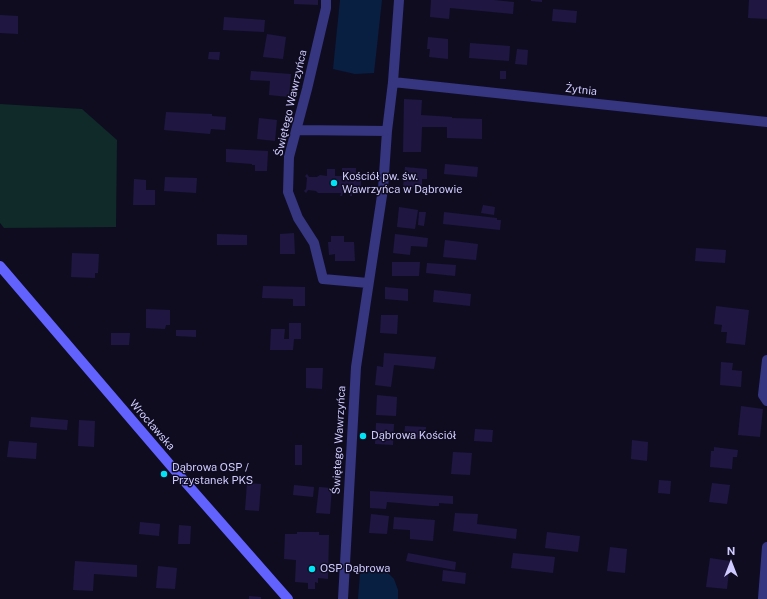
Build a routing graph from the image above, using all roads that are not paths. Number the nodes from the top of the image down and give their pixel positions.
1 (326, 0) edge
2 (399, 0) edge
3 (393, 82) junction
4 (767, 122) edge
5 (296, 130) junction
6 (387, 131) junction
7 (0, 266) edge
8 (368, 282) junction
9 (767, 360) edge
10 (767, 401) edge
11 (767, 547) edge
12 (288, 599) edge
13 (343, 599) edge
14 (763, 599) edge

1 - 5 street, Świętego Wawrzyńca
2 - 3 street, Świętego Wawrzyńca
3 - 4 street, Żytnia
3 - 6 street, Świętego Wawrzyńca
5 - 6 street
5 - 8 street, Świętego Wawrzyńca
6 - 8 street, Świętego Wawrzyńca
7 - 12 street, Wrocławska
8 - 13 street, Świętego Wawrzyńca
9 - 10 street
11 - 14 street

